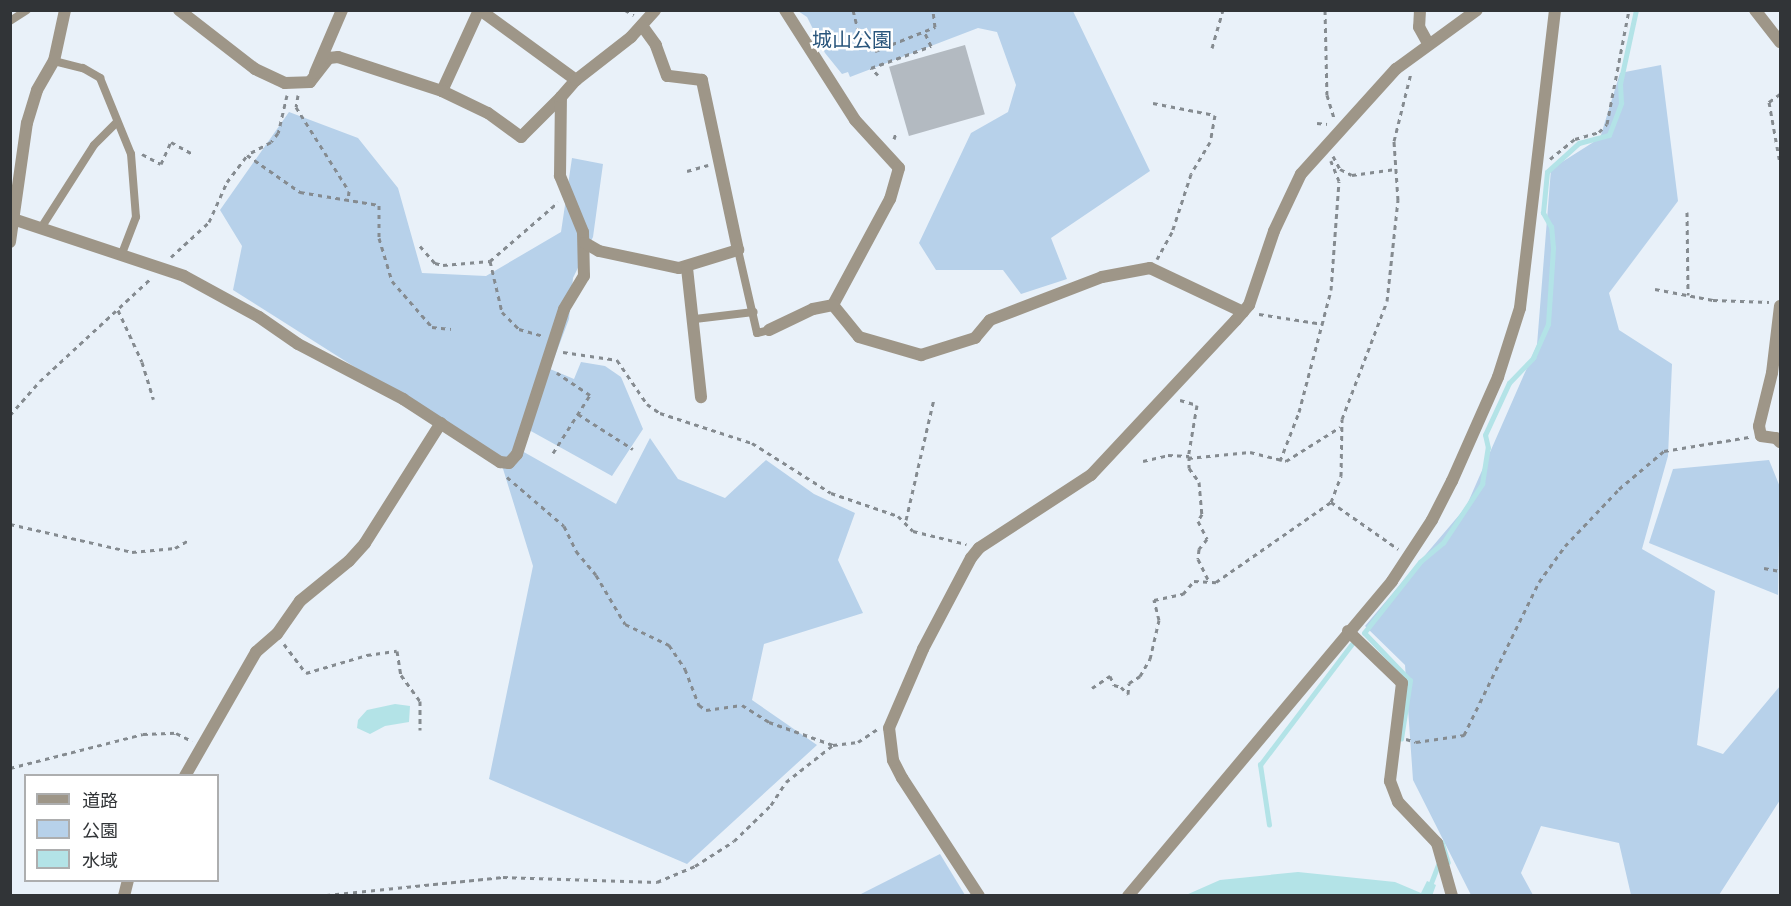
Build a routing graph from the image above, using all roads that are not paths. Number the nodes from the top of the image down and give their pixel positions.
1 (27, 10) edge
2 (65, 10) edge
3 (179, 10) edge
4 (342, 10) edge
5 (479, 10) edge
6 (655, 10) edge
7 (786, 10) edge
8 (1420, 10) edge
9 (1477, 10) edge
10 (1555, 10) edge
11 (1755, 10) edge
12 (10, 21) edge
13 (642, 26) junction
14 (1780, 42) edge
15 (1428, 43) junction
16 (54, 61) junction
17 (314, 74) junction
18 (576, 80) junction
19 (442, 91) junction
20 (561, 97) junction
21 (116, 123) junction
22 (12, 218) edge
23 (41, 228) junction
24 (10, 242) edge
25 (585, 243) junction
26 (738, 250) junction
27 (121, 256) junction
28 (687, 268) junction
29 (1780, 304) edge
30 (833, 305) junction
31 (1245, 310) junction
32 (754, 312) junction
33 (695, 319) junction
34 (769, 330) joint
35 (701, 397) dead end
36 (441, 423) junction
37 (1780, 442) edge
38 (1348, 631) junction
39 (186, 774) edge
40 (980, 896) edge
41 (1128, 896) edge
42 (1452, 896) edge

1 - 12 lane
2 - 16 street
3 - 17 street
4 - 17 street
5 - 18 street
5 - 19 street
6 - 13 street
7 - 30 street
8 - 15 street
9 - 15 street
10 - 38 street
11 - 14 street
13 - 18 street
13 - 26 street
15 - 31 street
16 - 21 lane
16 - 22 street
17 - 19 street
18 - 20 street
19 - 20 street
20 - 25 street
21 - 23 lane
21 - 27 lane
22 - 23 street
22 - 24 street
23 - 27 street
25 - 28 street
25 - 36 street
26 - 28 street
26 - 32 lane
27 - 36 street
28 - 33 street
29 - 37 street
30 - 31 street
30 - 34 street
31 - 40 street
32 - 33 lane
32 - 34 lane
33 - 35 street
36 - 39 street
38 - 41 street
38 - 42 street

